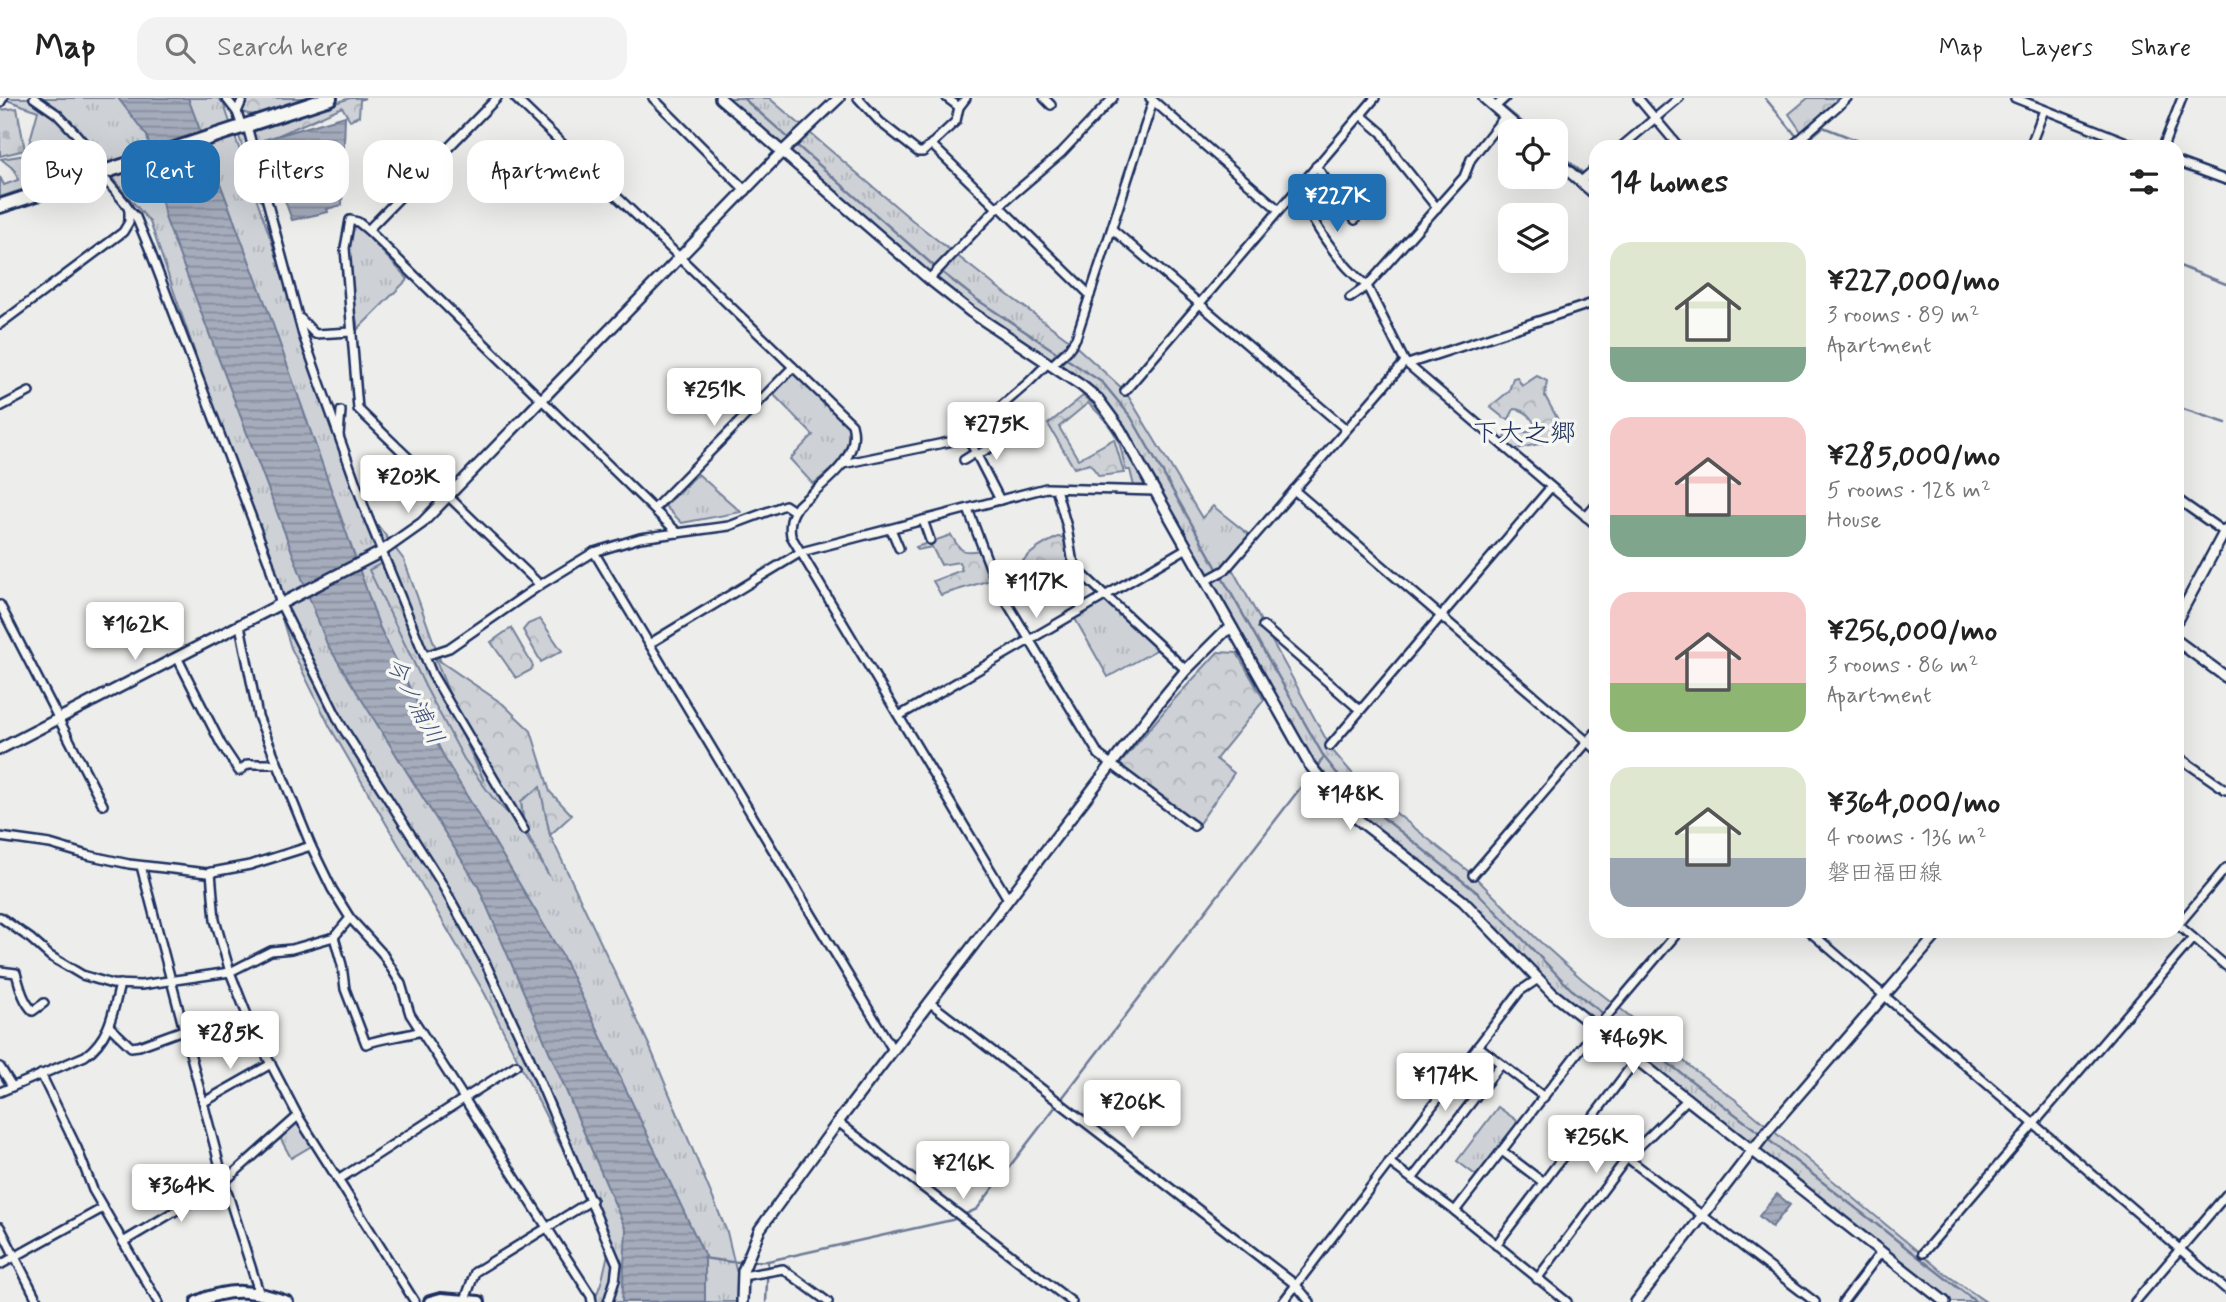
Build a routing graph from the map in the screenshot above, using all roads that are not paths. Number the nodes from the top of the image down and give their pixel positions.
1 (3, 98) edge
2 (34, 98) edge
3 (226, 98) edge
4 (243, 98) edge
5 (330, 98) edge
6 (497, 98) edge
7 (515, 98) edge
8 (653, 98) edge
9 (720, 98) edge
10 (839, 98) edge
11 (858, 98) edge
12 (947, 98) edge
13 (966, 98) edge
14 (1044, 98) edge
15 (1113, 98) edge
16 (1375, 98) edge
17 (1484, 98) edge
18 (1505, 98) edge
19 (1638, 98) edge
20 (1679, 98) edge
21 (1847, 98) edge
22 (2015, 98) edge
23 (2182, 98) edge
24 (1151, 99) edge
25 (0, 103) edge
26 (1051, 106) dead end
27 (958, 107) junction
28 (1495, 107) junction
29 (2045, 110) junction
30 (237, 112) junction
31 (1361, 115) junction
32 (1505, 116) junction
33 (1508, 119) edge
34 (1655, 119) junction
35 (242, 128) junction
36 (1630, 140) edge
37 (1673, 140) edge
38 (1799, 140) edge
39 (2033, 140) edge
40 (2121, 140) edge
41 (2166, 140) edge
42 (931, 144) junction
43 (782, 152) junction
44 (2184, 165) edge
45 (1316, 166) junction
46 (1568, 170) edge
47 (108, 171) junction
48 (1589, 174) edge
49 (2226, 180) edge
50 (1580, 181) junction
51 (1589, 189) edge
52 (746, 191) junction
53 (1296, 191) junction
54 (0, 206) edge
55 (998, 207) junction
56 (1437, 208) junction
57 (130, 210) junction
58 (1279, 210) junction
59 (1355, 220) dead end
60 (1111, 229) junction
61 (368, 230) junction
62 (681, 258) junction
63 (931, 277) junction
64 (1367, 286) junction
65 (1090, 295) junction
66 (1350, 298) dead end
67 (1200, 303) junction
68 (1589, 304) edge
69 (297, 313) junction
70 (0, 324) edge
71 (352, 332) junction
72 (1406, 363) junction
73 (1050, 364) junction
74 (793, 367) junction
75 (1125, 391) dead end
76 (29, 392) dead end
77 (543, 400) junction
78 (0, 407) edge
79 (341, 411) dead end
80 (1346, 429) junction
81 (967, 436) junction
82 (338, 438) junction
83 (997, 443) dead end
84 (976, 454) junction
85 (964, 460) dead end
86 (842, 464) junction
87 (1551, 487) junction
88 (1056, 489) junction
89 (1294, 490) junction
90 (1155, 491) junction
91 (450, 497) junction
92 (1000, 500) junction
93 (2184, 504) edge
94 (654, 509) junction
95 (968, 509) junction
96 (794, 512) junction
97 (1589, 513) edge
98 (1586, 517) junction
99 (1589, 519) edge
100 (923, 520) junction
101 (891, 529) junction
102 (2225, 530) edge
103 (678, 533) junction
104 (930, 540) dead end
105 (899, 548) dead end
106 (1186, 548) junction
107 (382, 551) junction
108 (594, 552) junction
109 (802, 552) junction
110 (1207, 580) junction
111 (540, 585) junction
112 (1106, 595) junction
113 (282, 604) junction
114 (0, 605) edge
115 (2184, 607) edge
116 (1440, 615) junction
117 (240, 625) junction
118 (1263, 626) dead end
119 (1232, 628) junction
120 (1029, 640) junction
121 (649, 644) junction
122 (2184, 646) edge
123 (425, 656) junction
124 (177, 657) junction
125 (1186, 670) junction
126 (2226, 677) edge
127 (1360, 710) junction
128 (899, 716) junction
129 (59, 719) junction
130 (1588, 741) joint
131 (1330, 746) dead end
132 (0, 749) edge
133 (2184, 761) edge
134 (277, 764) junction
135 (1111, 764) junction
136 (2226, 790) edge
137 (103, 805) dead end
138 (1194, 825) dead end
139 (524, 830) dead end
140 (0, 837) edge
141 (311, 846) junction
142 (141, 866) junction
143 (2226, 868) edge
144 (212, 872) junction
145 (1474, 875) dead end
146 (1008, 899) junction
147 (0, 917) edge
148 (2184, 917) edge
149 (350, 918) junction
150 (2184, 931) edge
151 (334, 937) junction
152 (1673, 938) edge
153 (1817, 938) edge
154 (1934, 938) edge
155 (2193, 938) junction
156 (2226, 967) edge
157 (0, 971) edge
158 (230, 972) junction
159 (1538, 979) junction
160 (170, 982) junction
161 (120, 984) junction
162 (1884, 996) junction
163 (929, 1002) junction
164 (44, 1003) dead end
165 (109, 1026) junction
166 (1598, 1026) junction
167 (183, 1030) junction
168 (421, 1031) junction
169 (1478, 1046) junction
170 (893, 1050) junction
171 (1636, 1060) junction
172 (271, 1064) junction
173 (1501, 1064) junction
174 (516, 1065) dead end
175 (0, 1067) edge
176 (41, 1074) junction
177 (12, 1086) junction
178 (0, 1092) edge
179 (1544, 1097) junction
180 (464, 1099) junction
181 (1688, 1099) junction
182 (204, 1102) junction
183 (298, 1116) junction
184 (838, 1122) junction
185 (2034, 1124) junction
186 (1587, 1127) junction
187 (1754, 1150) junction
188 (1502, 1151) junction
189 (1627, 1158) junction
190 (1389, 1162) junction
191 (1412, 1179) junction
192 (338, 1180) junction
193 (224, 1182) junction
194 (1544, 1183) junction
195 (2226, 1195) edge
196 (592, 1200) junction
197 (103, 1208) junction
198 (1455, 1211) junction
199 (1703, 1217) junction
200 (0, 1227) edge
201 (547, 1228) junction
202 (123, 1242) junction
203 (1496, 1245) junction
204 (2180, 1249) junction
205 (1881, 1252) junction
206 (1923, 1253) dead end
207 (16, 1257) junction
208 (0, 1265) edge
209 (743, 1276) junction
210 (1537, 1279) junction
211 (1296, 1284) junction
212 (2226, 1289) edge
213 (259, 1292) junction
214 (465, 1300) junction
215 (1846, 1301) edge
216 (38, 1302) edge
217 (158, 1302) edge
218 (197, 1302) edge
219 (286, 1302) edge
220 (415, 1302) edge
221 (430, 1302) edge
222 (479, 1302) edge
223 (592, 1302) edge
224 (608, 1302) edge
225 (742, 1302) edge
226 (828, 1302) edge
227 (1072, 1302) edge
228 (1283, 1302) edge
229 (1310, 1302) edge
230 (1567, 1302) edge
231 (1636, 1302) edge
232 (1815, 1302) edge
233 (1945, 1302) edge
234 (2135, 1302) edge

1 - 25 street
2 - 47 street
3 - 30 street
4 - 30 street
5 - 35 highway
6 - 61 street
7 - 62 street
8 - 52 street
9 - 43 street
10 - 43 street
11 - 42 street
12 - 27 street
13 - 27 street
14 - 26 street
15 - 55 street
16 - 31 street
17 - 28 street
18 - 28 street
19 - 34 street
20 - 34 street
21 - 38 street
22 - 29 street
23 - 41 street
24 - 58 street
24 - 60 street
27 - 42 street
28 - 32 street
29 - 39 street
29 - 40 street
30 - 35 street
31 - 45 street
31 - 56 street
32 - 33 street
32 - 56 street
34 - 36 street
34 - 37 street
35 - 47 highway
35 - 69 street
42 - 55 street
43 - 52 street
43 - 63 street
44 - 49 street
45 - 53 street
45 - 59 street
46 - 50 street
47 - 54 highway
47 - 57 street
48 - 50 street
50 - 51 street
52 - 62 street
53 - 58 street
53 - 64 street
55 - 63 street
55 - 65 street
56 - 64 street
57 - 70 street
57 - 113 street
58 - 67 street
60 - 65 street
60 - 67 street
61 - 71 street
61 - 77 street
62 - 74 street
62 - 77 street
63 - 73 street
64 - 66 street
64 - 72 street
65 - 73 street
67 - 75 street
67 - 80 street
68 - 72 street
69 - 71 street
69 - 82 street
71 - 91 street
72 - 80 street
72 - 87 street
73 - 81 street
73 - 90 street
74 - 86 street
74 - 94 street
76 - 78 street
77 - 91 street
77 - 94 street
79 - 82 street
80 - 89 street
81 - 84 street
81 - 86 street
82 - 107 street
83 - 84 street
84 - 85 street
84 - 92 street
86 - 96 street
87 - 98 street
87 - 116 street
88 - 90 street
88 - 92 street
88 - 112 street
89 - 110 street
89 - 116 street
90 - 106 street
91 - 107 street
91 - 111 street
92 - 95 street
93 - 102 street
94 - 103 street
95 - 100 street
95 - 120 street
96 - 103 street
96 - 109 street
97 - 98 street
98 - 99 street
100 - 101 street
100 - 104 street
101 - 105 street
101 - 109 street
102 - 115 street
103 - 108 street
106 - 110 street
106 - 112 street
107 - 113 street
107 - 123 street
108 - 111 street
108 - 121 street
109 - 121 street
109 - 128 street
110 - 119 street
111 - 123 street
112 - 120 street
112 - 125 street
113 - 117 street
113 - 196 street
114 - 129 street
116 - 127 street
116 - 130 street
117 - 124 street
117 - 134 street
118 - 127 street
119 - 125 street
119 - 159 street
120 - 128 street
120 - 135 street
121 - 170 street
122 - 126 street
123 - 139 street
124 - 129 street
124 - 134 street
125 - 135 street
127 - 131 street
128 - 146 street
129 - 132 street
129 - 137 street
130 - 145 street
133 - 136 street
134 - 141 street
135 - 138 street
135 - 146 street
140 - 142 street
141 - 144 street
141 - 149 street
142 - 144 street
142 - 160 street
143 - 148 street
144 - 158 street
146 - 163 street
147 - 161 street
149 - 151 street
149 - 168 street
150 - 155 street
151 - 158 street
151 - 168 street
152 - 166 street
153 - 162 street
154 - 162 street
155 - 156 street
155 - 185 street
157 - 164 street
158 - 160 street
158 - 172 street
159 - 166 street
159 - 169 street
160 - 161 street
160 - 167 street
161 - 165 street
162 - 185 street
162 - 187 street
163 - 170 street
163 - 211 street
165 - 167 street
165 - 176 street
166 - 171 street
166 - 179 street
167 - 182 street
168 - 180 street
169 - 173 street
169 - 190 street
170 - 184 street
171 - 181 street
171 - 186 street
172 - 182 street
172 - 183 street
173 - 179 street
173 - 191 street
174 - 180 street
175 - 177 street
176 - 177 street
176 - 197 street
177 - 178 street
179 - 188 street
180 - 192 street
180 - 201 street
181 - 187 street
181 - 189 street
182 - 193 street
183 - 192 street
183 - 193 street
184 - 209 street
184 - 227 street
185 - 204 street
185 - 206 street
186 - 189 street
186 - 194 street
187 - 199 street
187 - 205 street
188 - 194 street
188 - 198 street
189 - 199 street
189 - 210 street
190 - 191 street
190 - 211 street
191 - 198 street
192 - 220 street
193 - 202 street
193 - 213 street
194 - 203 street
195 - 204 street
196 - 201 street
196 - 224 street
197 - 202 street
197 - 207 street
198 - 203 street
199 - 231 street
199 - 232 street
200 - 207 street
201 - 214 street
201 - 223 street
202 - 217 street
203 - 210 street
204 - 212 street
204 - 234 street
205 - 215 street
205 - 233 street
207 - 208 street
207 - 216 street
209 - 225 street
209 - 226 street
210 - 230 street
211 - 228 street
211 - 229 street
213 - 218 main road
213 - 219 main road
214 - 221 main road
214 - 222 main road

